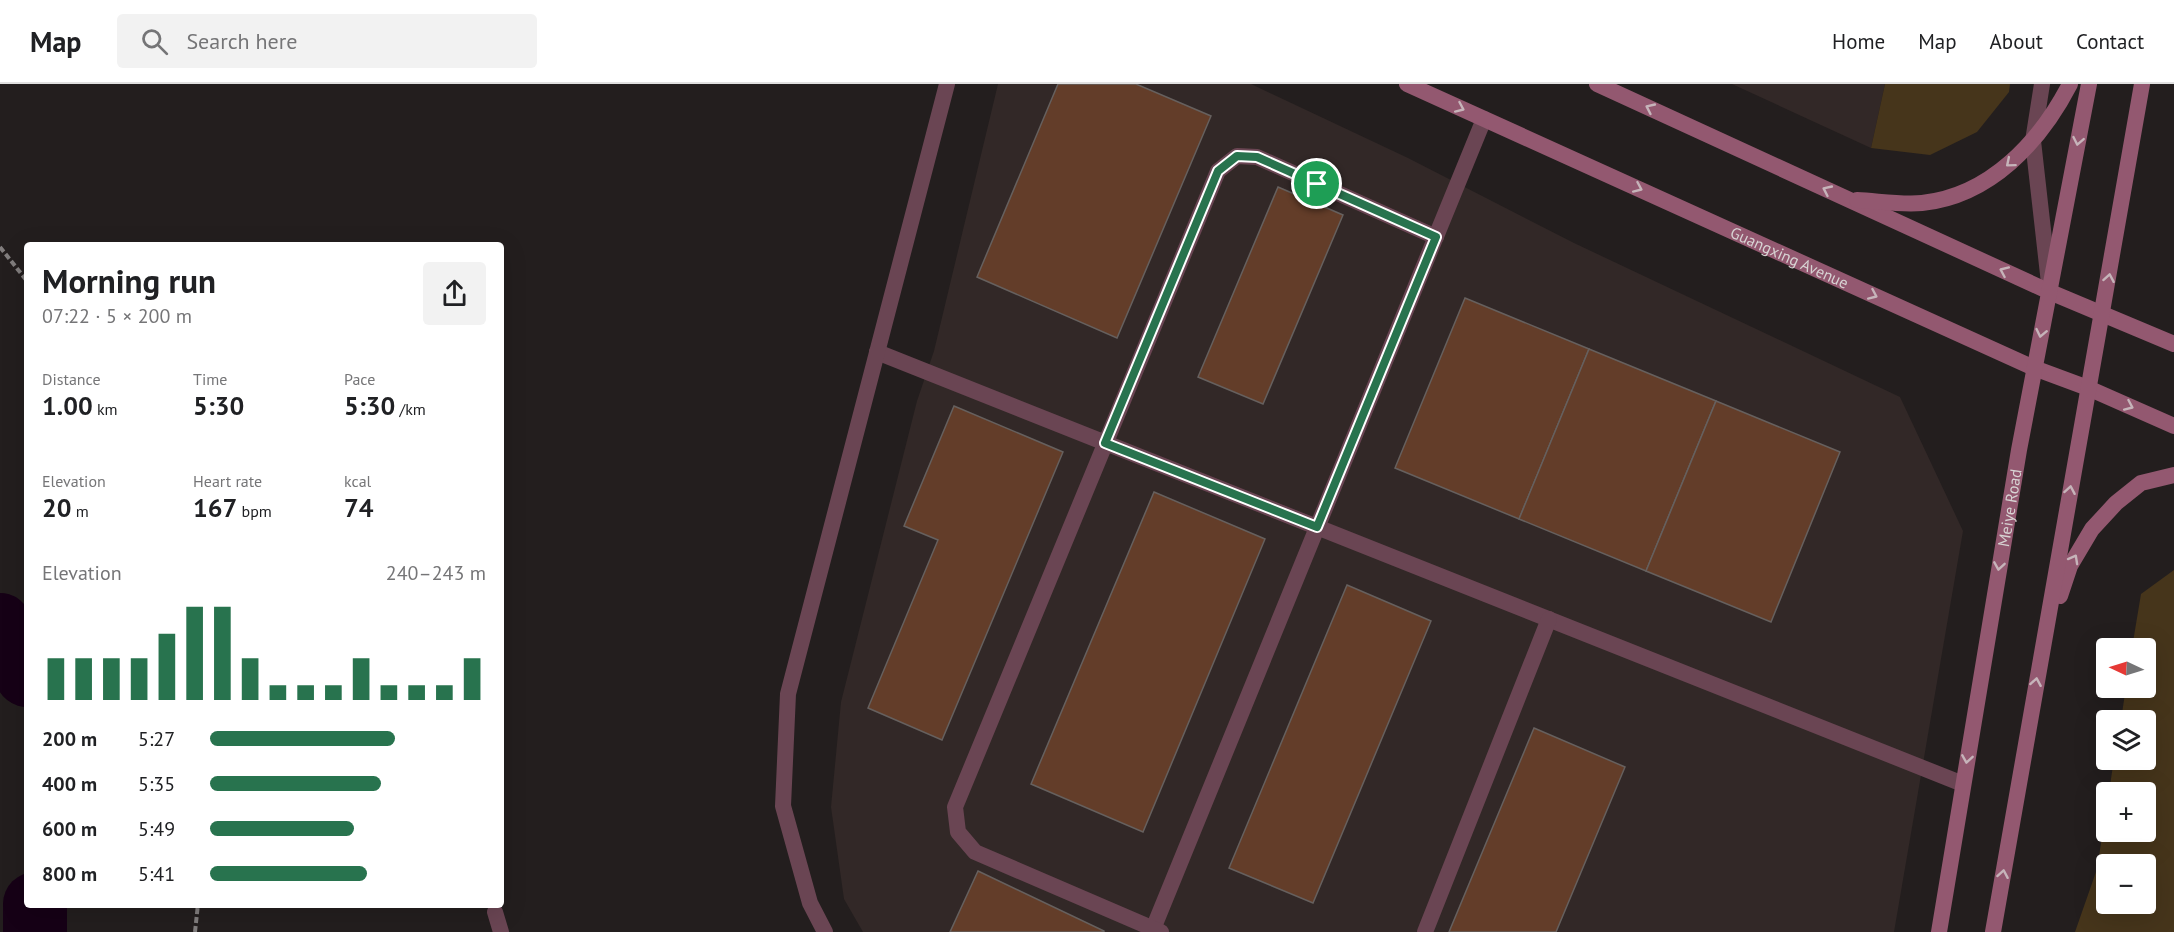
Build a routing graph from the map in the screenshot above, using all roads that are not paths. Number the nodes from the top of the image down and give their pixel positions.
1 (947, 84) edge
2 (1407, 84) edge
3 (1597, 84) edge
4 (2042, 84) edge
5 (2070, 84) edge
6 (2089, 84) edge
7 (2142, 84) edge
8 (1484, 119) junction
9 (2033, 141) junction
10 (1850, 200) junction
11 (1436, 237) junction
12 (2050, 292) junction
13 (2103, 314) junction
14 (2174, 344) edge
15 (877, 352) junction
16 (2034, 368) junction
17 (2088, 388) junction
18 (2174, 426) edge
19 (1105, 443) junction
20 (2174, 475) edge
21 (1317, 527) junction
22 (1549, 620) junction
23 (2041, 654) junction
24 (1963, 784) junction
25 (495, 912) dead end
26 (1157, 930) edge
27 (501, 932) edge
28 (825, 932) edge
29 (1425, 932) edge
30 (1939, 932) edge
31 (1993, 932) edge

1 - 15 street
2 -> 8 main road, Guangxing Avenue
10 -> 3 main road
4 - 9 street
5 - 9 main road
6 -> 12 main road, Meiye Road
13 -> 7 main road
8 - 11 street
8 -> 16 main road, Guangxing Avenue
9 -> 10 main road
9 - 12 street
12 -> 10 main road
11 - 19 street
11 - 21 street
12 - 13 main road
12 -> 16 main road, Meiye Road
13 - 14 main road
13 - 17 main road
15 - 19 street
15 - 28 street
16 - 17 main road, Guangxing Avenue
16 -> 24 main road, Meiye Road
17 -> 18 main road, Guangxing Avenue
23 -> 17 main road
19 - 21 street
19 - 26 street
23 -> 20 main road
21 - 22 street
21 - 26 street
22 - 24 street
22 - 29 street
31 -> 23 main road
24 - 30 main road, Meiye Road
25 - 27 street

